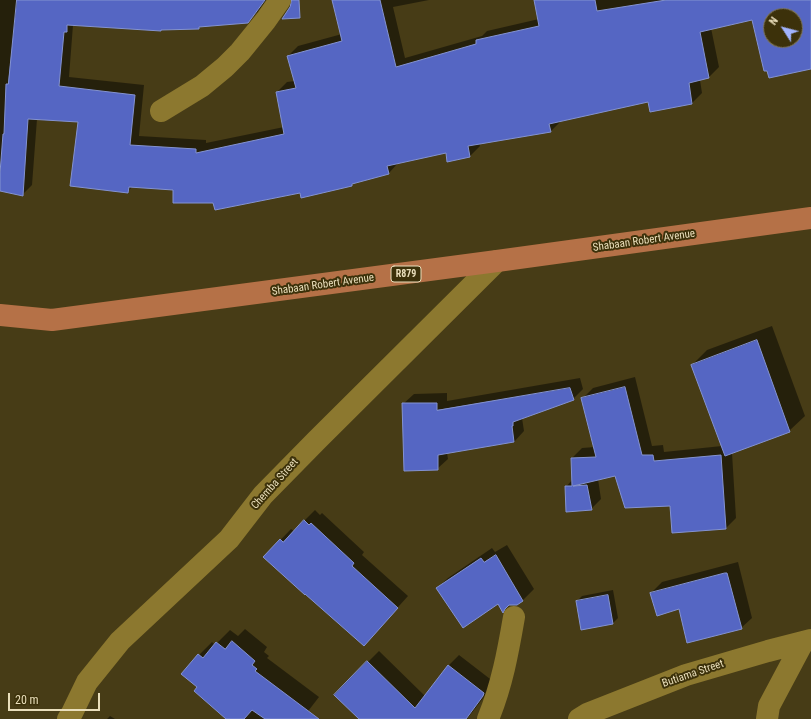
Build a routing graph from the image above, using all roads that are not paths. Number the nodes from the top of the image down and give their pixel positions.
1 (280, 0) edge
2 (161, 110) dead end
3 (811, 218) edge
4 (498, 261) junction
5 (0, 316) edge
6 (514, 616) dead end
7 (807, 641) edge
8 (68, 719) edge
9 (488, 719) edge
10 (579, 719) edge
11 (767, 719) edge

1 - 2 street
3 - 4 main road, Shabaan Robert Avenue / R879
4 - 5 main road, Shabaan Robert Avenue / R879
4 - 8 street, Chemba Street
6 - 9 street
7 - 10 street, Butiama Street
7 - 11 street

